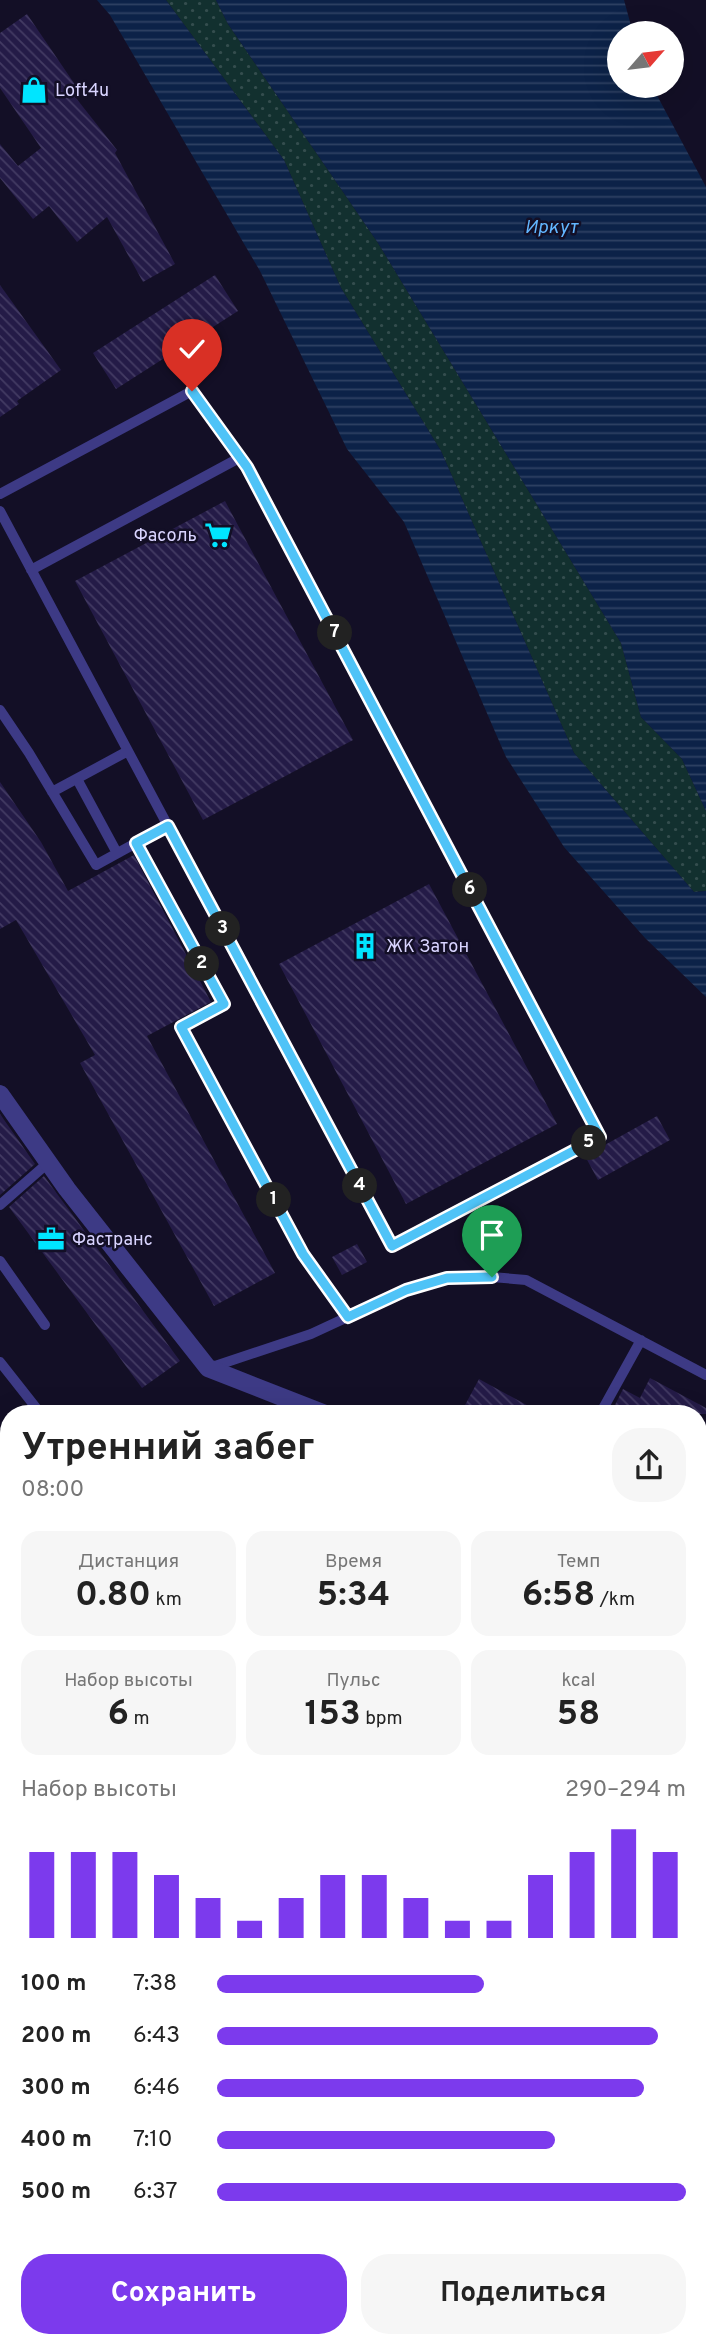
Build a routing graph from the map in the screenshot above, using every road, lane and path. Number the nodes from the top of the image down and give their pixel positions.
1 (241, 457) junction
2 (0, 494) edge
3 (0, 511) edge
4 (32, 570) junction
5 (0, 710) edge
6 (128, 751) junction
7 (77, 779) junction
8 (52, 792) junction
9 (168, 826) junction
10 (136, 843) junction
11 (117, 853) junction
12 (0, 1094) edge
13 (48, 1162) junction
14 (0, 1205) edge
15 (0, 1261) edge
16 (348, 1317) junction
17 (45, 1325) dead end
18 (641, 1340) junction
19 (0, 1362) edge
20 (208, 1368) junction
21 (706, 1375) edge
22 (34, 1405) edge
23 (303, 1405) edge
24 (605, 1405) edge

1 - 2 lane
1 - 4 lane
1 - 9 lane
3 - 4 lane
4 - 6 lane
5 - 8 lane
6 - 7 lane
6 - 9 lane
7 - 8 lane
7 - 11 lane
8 - 11 lane
9 - 10 lane
10 - 11 lane
10 - 16 lane
12 - 13 street
13 - 14 lane
13 - 20 street
15 - 17 lane
16 - 18 lane
16 - 20 lane
18 - 21 lane
18 - 24 lane
19 - 22 lane
20 - 23 street

